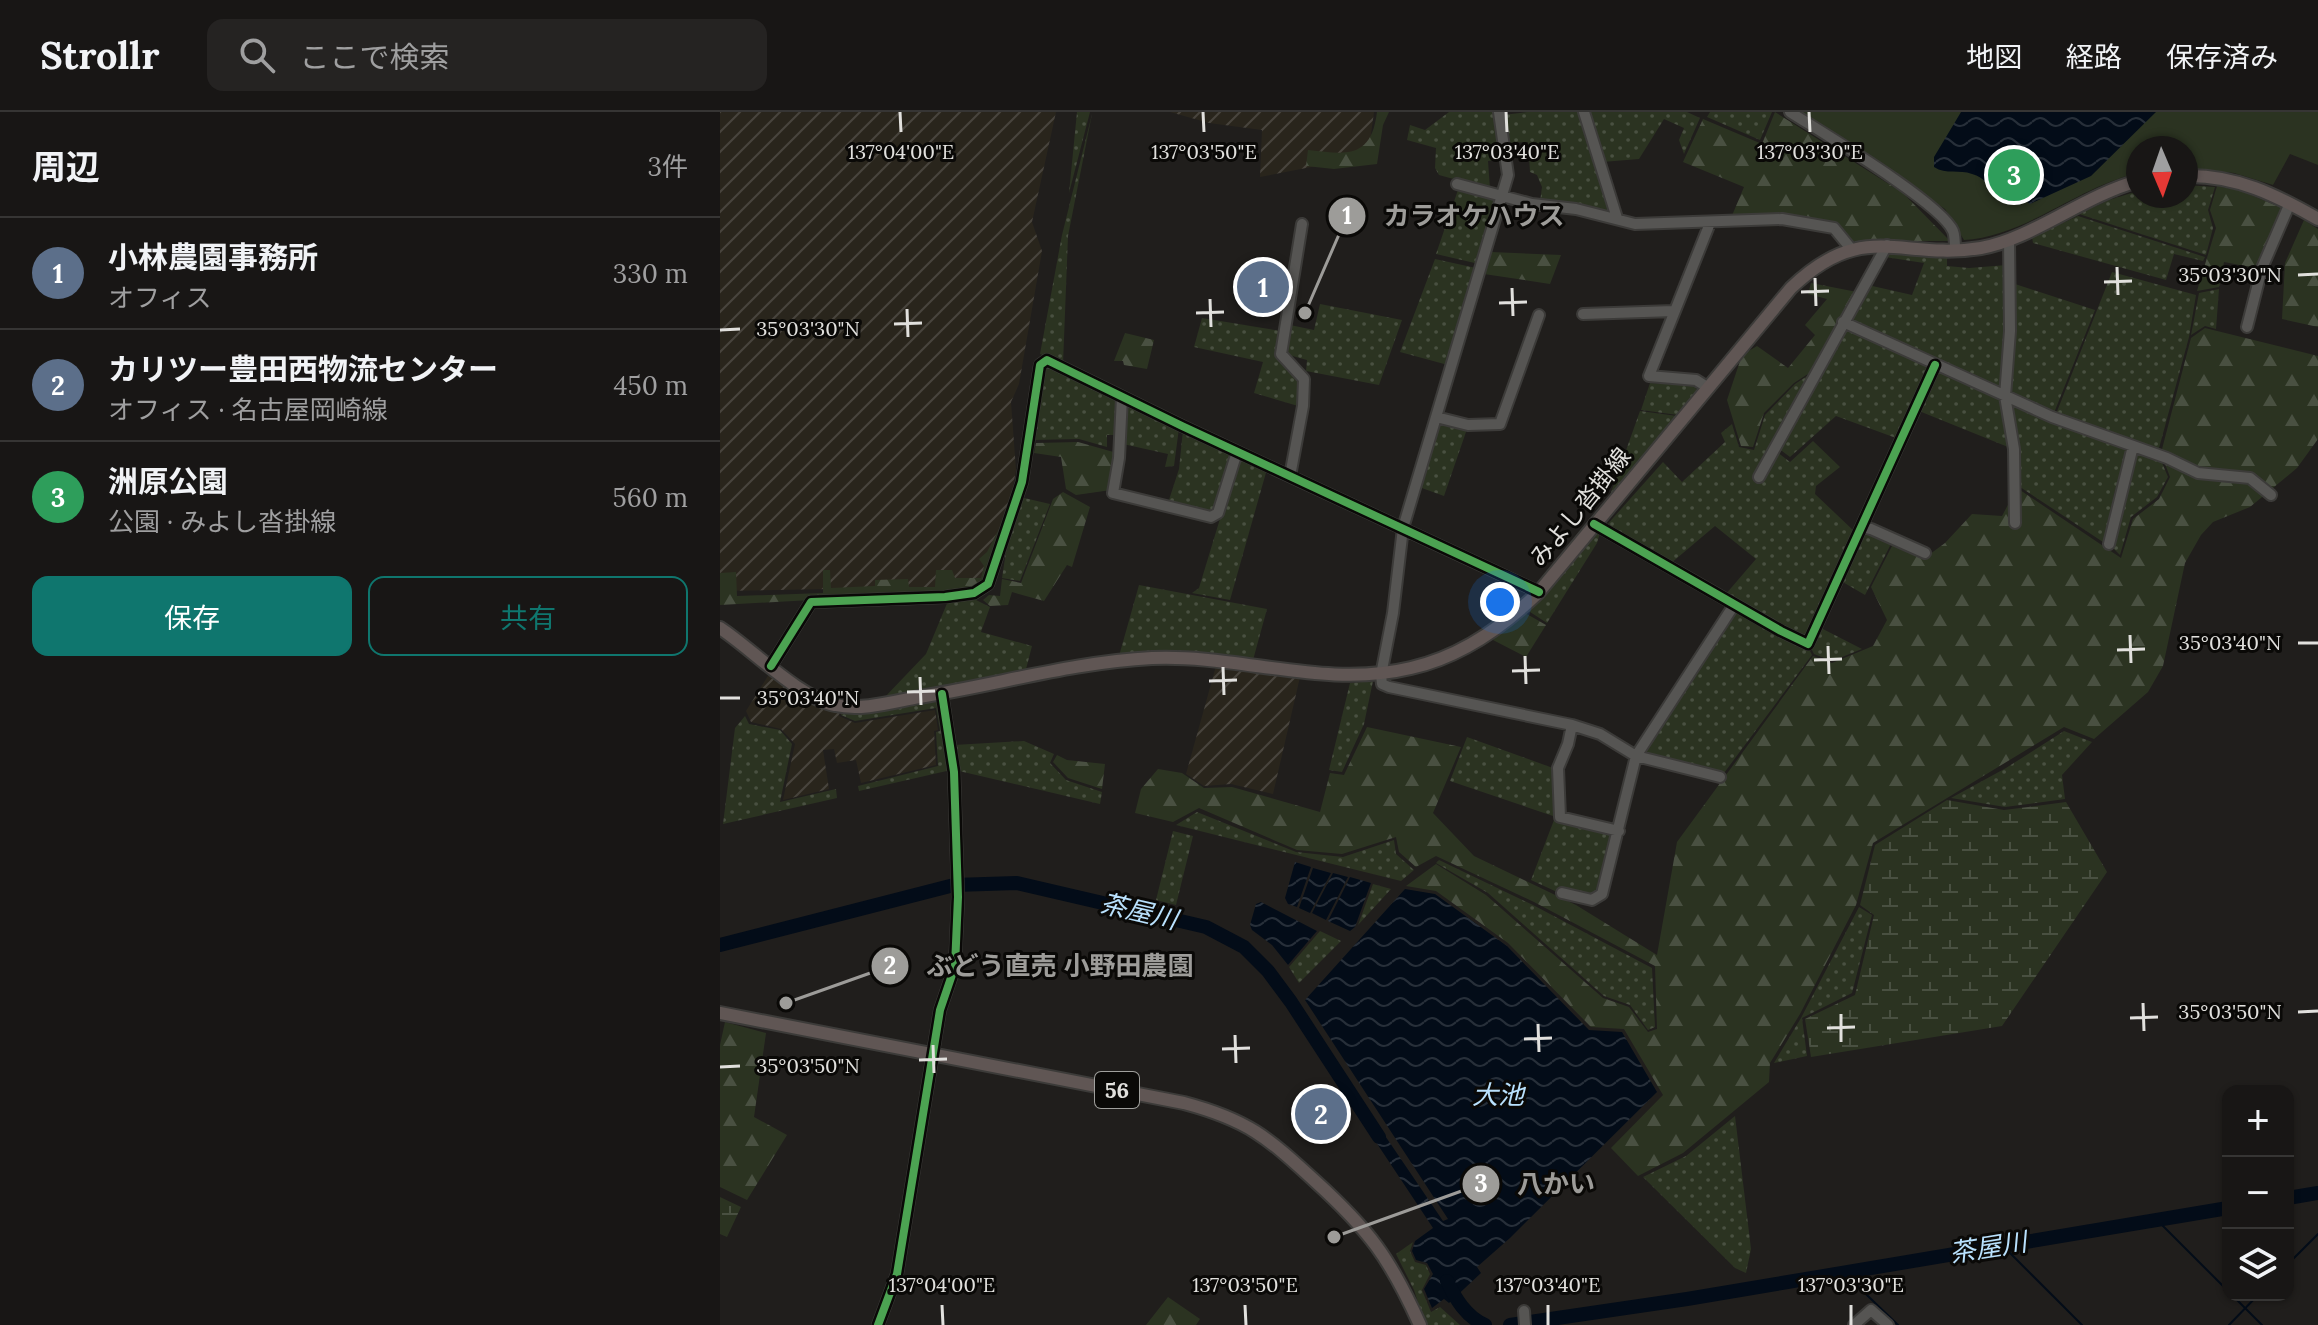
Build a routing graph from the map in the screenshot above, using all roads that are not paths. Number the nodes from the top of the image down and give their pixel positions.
1 (1499, 112) edge
2 (1584, 112) edge
3 (1790, 112) edge
4 (2198, 177) edge
5 (1457, 184) dead end
6 (2126, 185) edge
7 (1502, 196) junction
8 (2290, 203) junction
9 (1617, 218) junction
10 (2318, 219) edge
11 (1710, 223) junction
12 (1302, 224) dead end
13 (2009, 240) junction
14 (1887, 245) junction
15 (1852, 250) junction
16 (1955, 250) junction
17 (1674, 311) junction
18 (1583, 314) dead end
19 (1539, 315) dead end
20 (1843, 322) junction
21 (2247, 327) dead end
22 (1935, 365) junction
23 (1707, 387) junction
24 (2005, 396) junction
25 (1122, 397) junction
26 (1436, 417) junction
27 (2133, 446) junction
28 (1237, 452) junction
29 (1290, 476) junction
30 (1759, 477) dead end
31 (2271, 495) dead end
32 (2015, 523) dead end
33 (1594, 524) junction
34 (1862, 527) junction
35 (1403, 528) junction
36 (2109, 544) dead end
37 (1925, 553) dead end
38 (1539, 592) junction
39 (1734, 605) junction
40 (720, 628) edge
41 (771, 666) junction
42 (1381, 675) junction
43 (942, 694) junction
44 (1572, 725) junction
45 (1636, 756) junction
46 (1720, 777) dead end
47 (1619, 831) junction
48 (1562, 893) dead end
49 (720, 1013) edge
50 (932, 1056) junction
51 (1524, 1311) dead end
52 (878, 1325) edge
53 (1420, 1325) edge
54 (1525, 1325) edge
55 (1854, 1325) edge
56 (1888, 1325) edge

1 - 7 street
2 - 9 street
3 - 16 street
4 - 8 main road
5 - 7 street
6 - 13 main road, みよし沓掛線
7 - 9 street
7 - 26 street
8 - 10 main road
8 - 21 street
9 - 11 street
11 - 15 street
11 - 17 street
12 - 29 street
13 - 16 main road, みよし沓掛線
13 - 24 street
14 - 15 main road, みよし沓掛線
14 - 16 main road, みよし沓掛線
14 - 20 street
15 - 23 main road, みよし沓掛線
17 - 18 street
17 - 23 street
19 - 26 street
20 - 22 street
20 - 30 street
22 - 24 street
22 - 34 street
23 - 33 main road, みよし沓掛線
24 - 27 street
24 - 32 street
25 - 28 street
25 - 28 street
25 - 41 street
26 - 35 street
27 - 31 street
27 - 36 street
28 - 29 street
29 - 35 street
33 - 38 main road, みよし沓掛線
33 - 39 street
34 - 37 street
34 - 39 street
35 - 38 street
35 - 42 street
38 - 42 main road, みよし沓掛線
39 - 45 street
40 - 41 main road, みよし沓掛線
41 - 43 main road, みよし沓掛線
42 - 43 main road, みよし沓掛線
42 - 44 street
43 - 50 street
44 - 45 street
44 - 47 street
45 - 46 street
45 - 47 street
47 - 48 street
49 - 50 main road, 56
50 - 52 street
50 - 53 main road, 56
51 - 54 street
55 - 56 street

